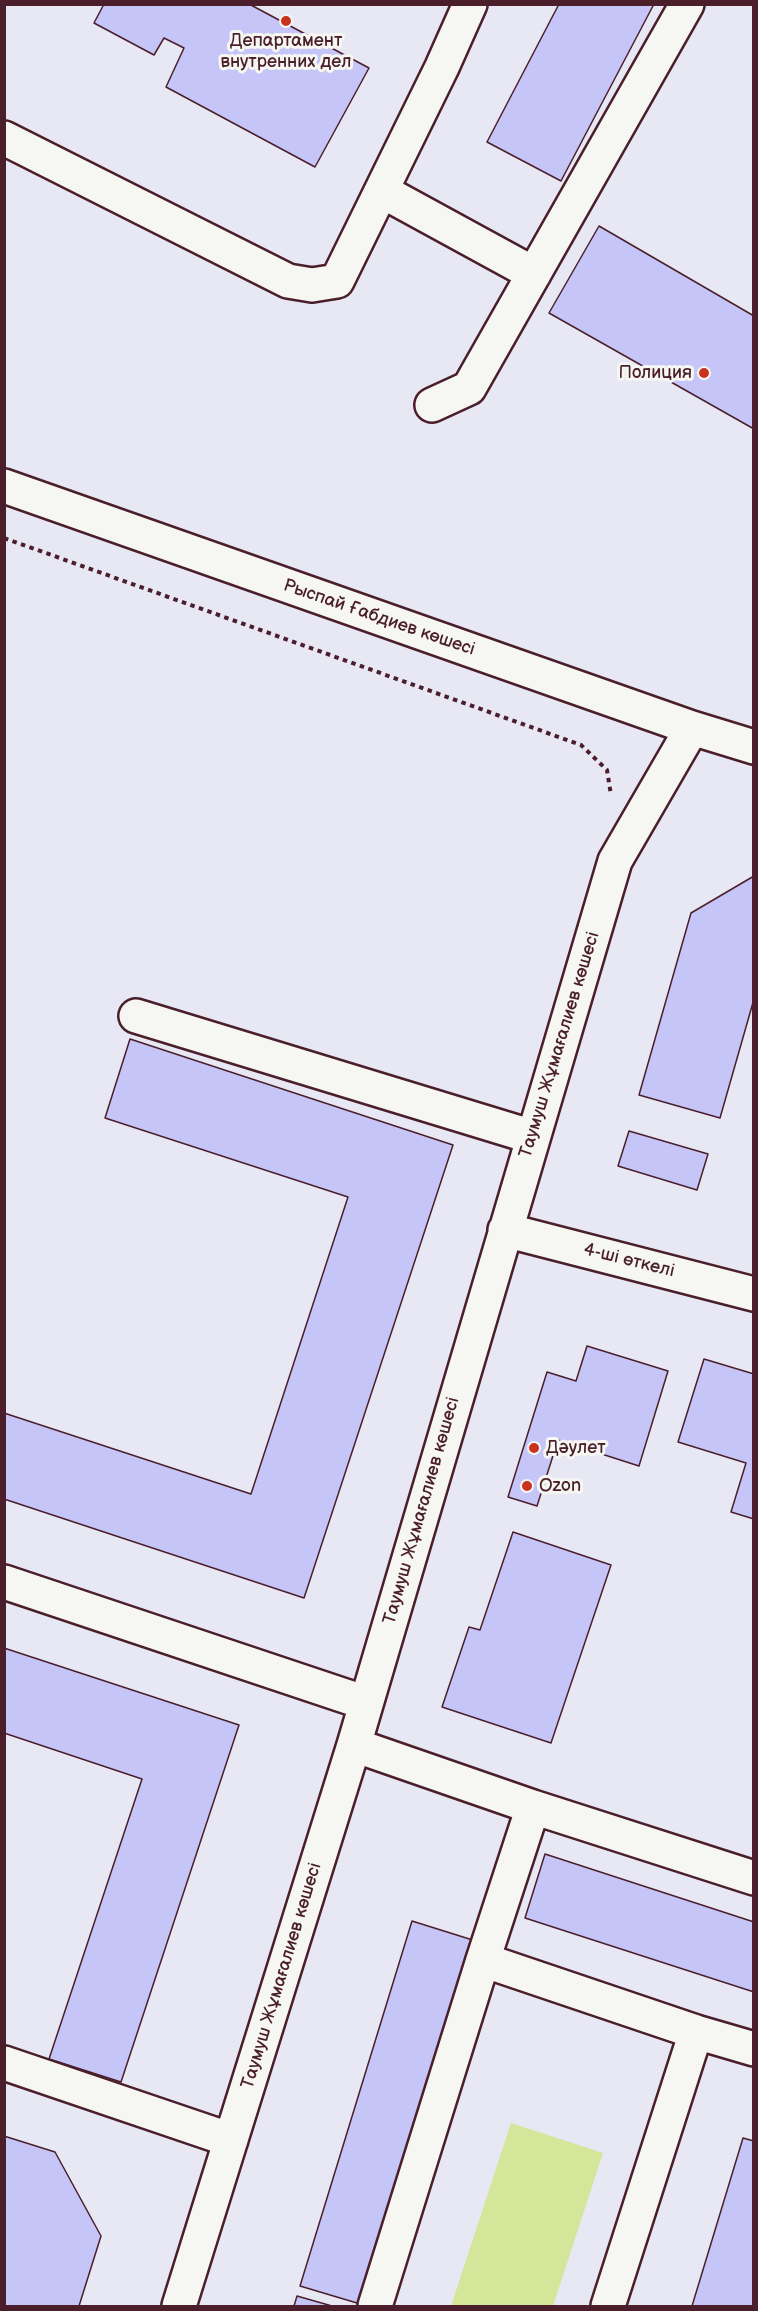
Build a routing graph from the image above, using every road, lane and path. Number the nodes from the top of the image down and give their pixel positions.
1 (470, 4) edge
2 (687, 4) edge
3 (4, 138) edge
4 (382, 190) junction
5 (534, 274) junction
6 (432, 405) dead end
7 (4, 486) edge
8 (4, 538) edge
9 (692, 728) junction
10 (753, 747) edge
11 (611, 798) dead end
12 (136, 1016) dead end
13 (533, 1137) junction
14 (505, 1230) junction
15 (753, 1294) edge
16 (4, 1582) edge
17 (366, 1703) junction
18 (354, 1745) junction
19 (532, 1807) junction
20 (753, 1878) edge
21 (483, 1960) junction
22 (696, 2032) junction
23 (753, 2049) edge
24 (4, 2063) edge
25 (231, 2140) junction
26 (179, 2307) edge
27 (375, 2307) edge
28 (608, 2307) edge

1 - 4 street
2 - 5 street
3 - 4 street
4 - 5 street
5 - 6 street
7 - 9 street, Рыспай Ғабдиев көшесі
8 - 11 path
9 - 10 street, Рыспай Ғабдиев көшесі
9 - 13 street, Таумуш Жұмағалиев көшесі
12 - 13 street
13 - 14 street, Таумуш Жұмағалиев көшесі
14 - 15 street, 4-ші өткелі
14 - 17 street, Таумуш Жұмағалиев көшесі
16 - 17 street
17 - 18 street, Таумуш Жұмағалиев көшесі
18 - 19 street
18 - 25 street, Таумуш Жұмағалиев көшесі
19 - 20 street
19 - 21 street
21 - 22 street
21 - 27 street
22 - 23 street
22 - 28 street
24 - 25 street
25 - 26 street, Таумуш Жұмағалиев көшесі

